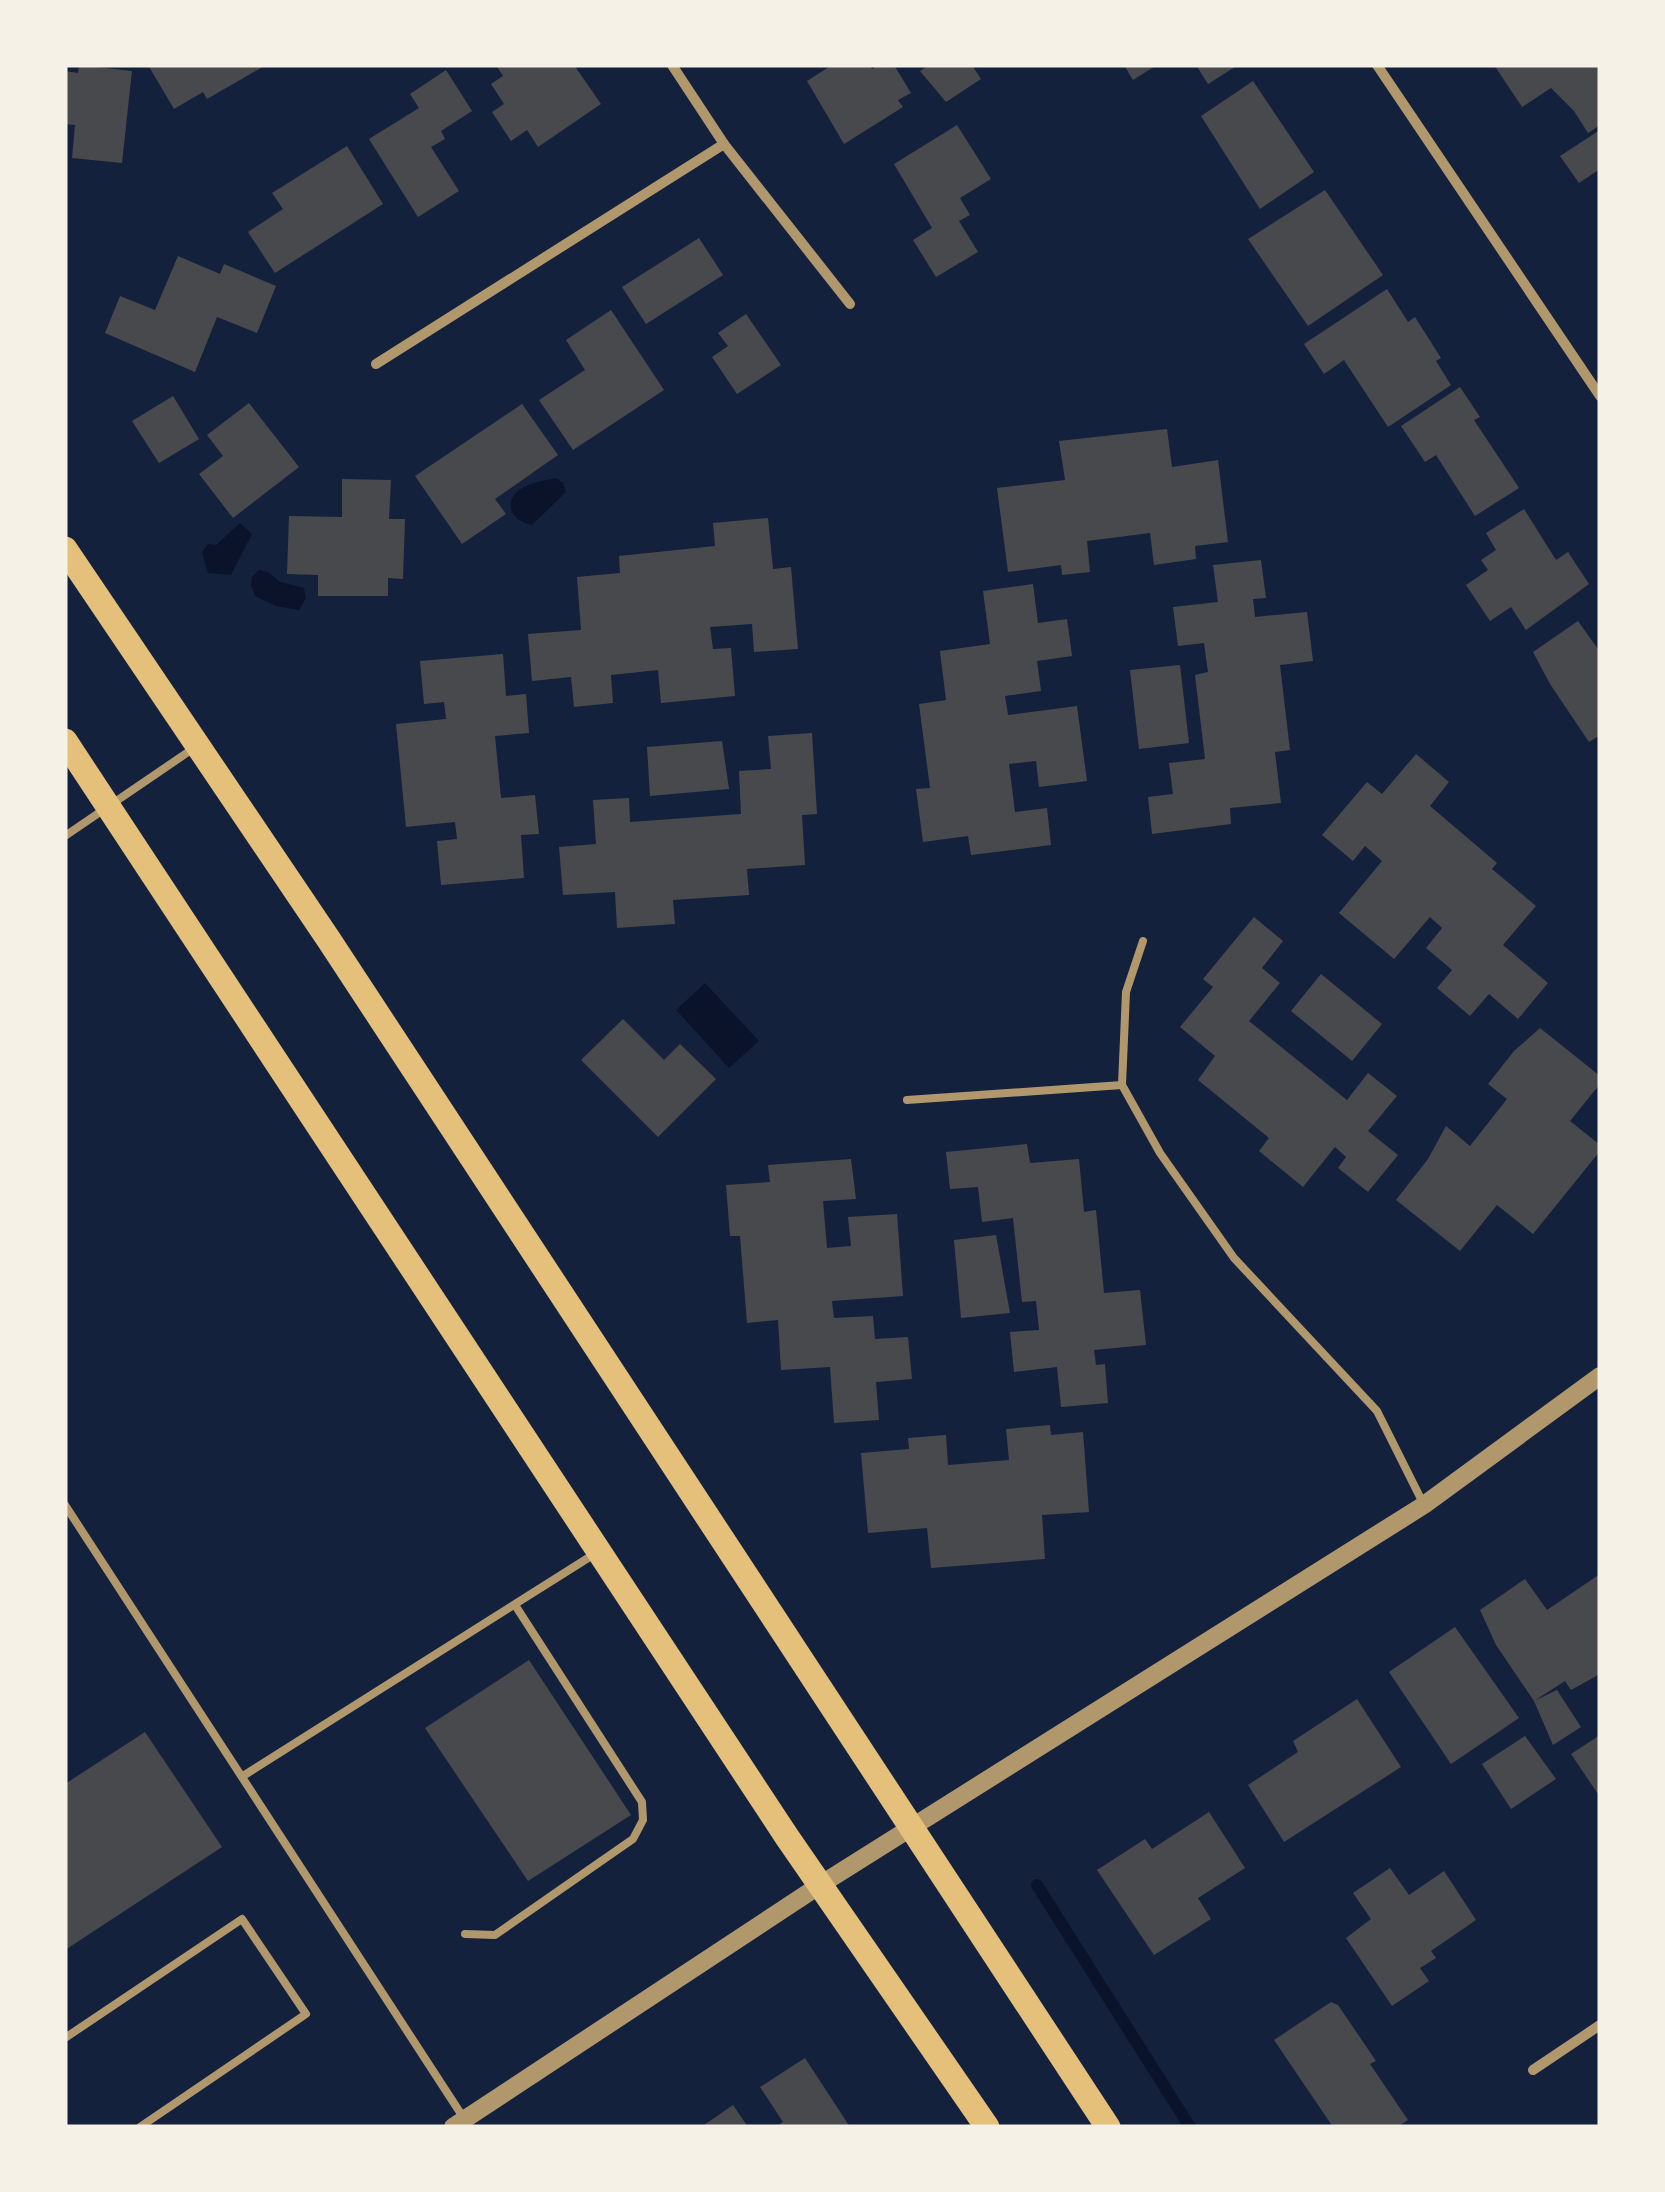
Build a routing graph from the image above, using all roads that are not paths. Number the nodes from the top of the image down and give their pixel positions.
1 (672, 65) edge
2 (1378, 65) edge
3 (724, 144) junction
4 (850, 304) dead end
5 (376, 364) dead end
6 (1600, 396) edge
7 (65, 549) edge
8 (65, 741) edge
9 (196, 747) junction
10 (108, 806) junction
11 (65, 836) edge
12 (1144, 941) dead end
13 (1122, 1085) junction
14 (907, 1100) dead end
15 (1600, 1376) edge
16 (65, 1504) edge
17 (1424, 1505) junction
18 (600, 1551) junction
19 (515, 1605) junction
20 (242, 1776) junction
21 (913, 1829) junction
22 (820, 1885) junction
23 (465, 1934) dead end
24 (1600, 2025) edge
25 (65, 2038) edge
26 (1533, 2070) dead end
27 (459, 2123) edge
28 (140, 2127) edge
29 (987, 2127) edge
30 (1108, 2127) edge

1 - 3 street
2 - 6 street
3 - 4 street
3 - 5 street
7 - 9 main road
8 - 10 main road
9 - 10 lane
9 - 21 main road
10 - 11 lane
10 - 18 main road
12 - 13 lane
13 - 14 lane
13 - 17 lane
15 - 17 street
16 - 20 lane
17 - 21 street
18 - 19 lane
18 - 22 main road
19 - 20 lane
19 - 23 lane
20 - 27 lane
21 - 22 street
21 - 30 main road
22 - 27 street
22 - 29 main road
24 - 26 street
25 - 28 lane

